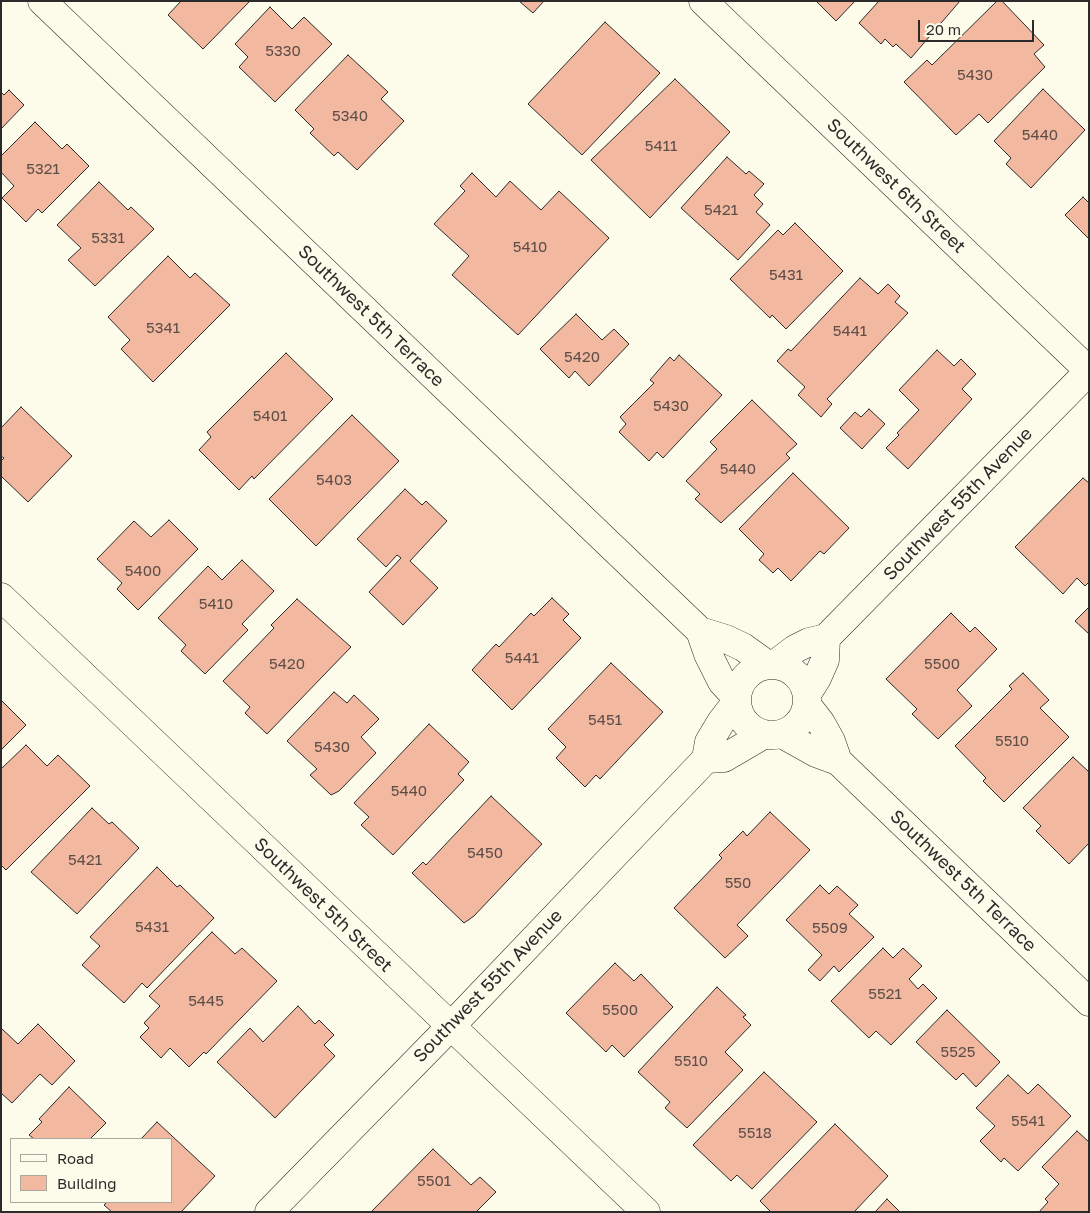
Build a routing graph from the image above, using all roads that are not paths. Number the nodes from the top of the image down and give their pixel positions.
1 (42, 1) edge
2 (703, 1) edge
3 (1089, 371) edge
4 (1, 598) edge
5 (700, 631) junction
6 (826, 638) junction
7 (771, 665) junction
8 (807, 699) junction
9 (737, 700) junction
10 (773, 734) junction
11 (706, 759) junction
12 (838, 761) junction
13 (1089, 1002) edge
14 (451, 1026) junction
15 (269, 1212) edge
16 (646, 1212) edge

1 - 5 street, Southwest 5th Terrace
2 - 3 street, Southwest 6th Street
3 - 6 street, Southwest 55th Avenue
4 - 14 street, Southwest 5th Street
5 - 7 street, Southwest 5th Terrace
5 - 9 street, Southwest 5th Terrace
6 - 7 street, Southwest 55th Avenue
6 - 8 street
7 - 8 street, Southwest 5th Terrace
7 - 9 street
8 - 10 street
8 - 12 street, Southwest 5th Terrace
9 - 10 street, Southwest 5th Terrace
9 - 11 street, Southwest 55th Avenue
10 - 11 street
10 - 12 street, Southwest 5th Terrace
11 - 14 street, Southwest 55th Avenue
12 - 13 street, Southwest 5th Terrace
14 - 15 street, Southwest 55th Avenue
14 - 16 street, Southwest 5th Street

